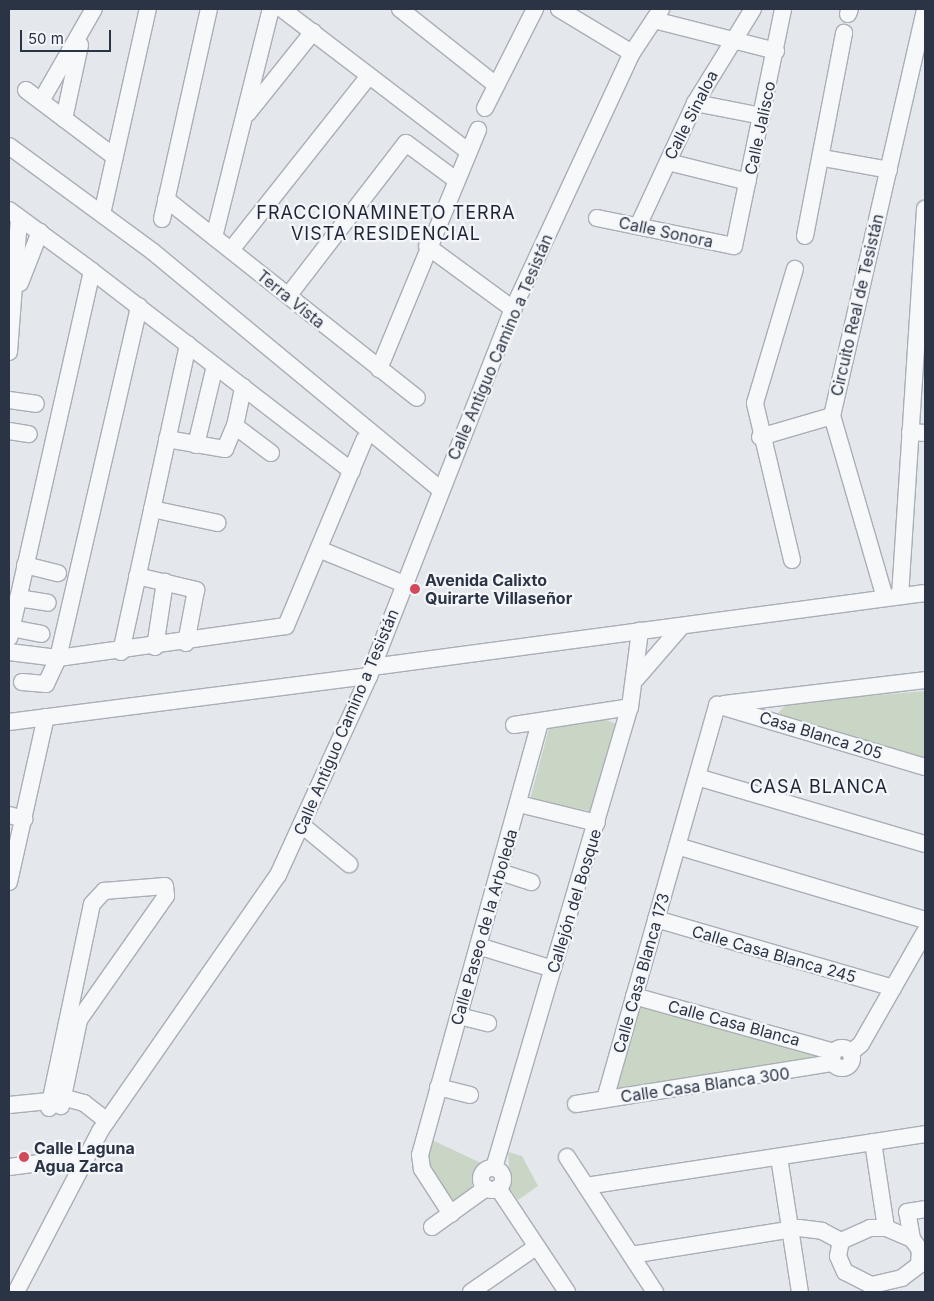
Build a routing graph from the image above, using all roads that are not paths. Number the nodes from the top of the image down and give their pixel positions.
1 (94, 9) edge
2 (148, 9) edge
3 (208, 9) edge
4 (271, 9) edge
5 (282, 9) edge
6 (400, 9) edge
7 (535, 9) edge
8 (559, 9) edge
9 (753, 9) edge
10 (783, 9) edge
11 (924, 9) edge
12 (657, 15) edge
13 (312, 32) junction
14 (83, 33) junction
15 (844, 33) dead end
16 (730, 41) junction
17 (776, 51) junction
18 (632, 53) junction
19 (369, 76) junction
20 (496, 85) junction
21 (26, 90) dead end
22 (41, 101) junction
23 (695, 103) junction
24 (485, 108) dead end
25 (245, 116) junction
26 (762, 116) junction
27 (64, 118) junction
28 (478, 130) dead end
29 (9, 146) edge
30 (468, 151) junction
31 (115, 157) junction
32 (822, 158) junction
33 (668, 162) junction
34 (889, 170) junction
35 (456, 180) junction
36 (748, 182) junction
37 (166, 198) junction
38 (925, 208) edge
39 (14, 214) edge
40 (102, 214) junction
41 (597, 218) dead end
42 (162, 219) dead end
43 (638, 226) junction
44 (40, 232) junction
45 (805, 236) dead end
46 (214, 237) junction
47 (428, 246) junction
48 (734, 246) joint
49 (231, 250) junction
50 (795, 269) dead end
51 (92, 271) junction
52 (288, 296) junction
53 (15, 297) junction
54 (139, 306) junction
55 (513, 309) junction
56 (188, 344) junction
57 (9, 352) edge
58 (215, 366) junction
59 (379, 368) junction
60 (243, 387) junction
61 (416, 398) dead end
62 (9, 400) edge
63 (36, 404) dead end
64 (832, 416) junction
65 (235, 426) junction
66 (9, 431) edge
67 (917, 432) edge
68 (28, 434) dead end
69 (760, 437) junction
70 (167, 439) junction
71 (364, 440) dead end
72 (196, 445) junction
73 (271, 452) dead end
74 (352, 471) junction
75 (440, 490) junction
76 (152, 509) junction
77 (218, 523) dead end
78 (321, 550) junction
79 (792, 560) dead end
80 (25, 565) junction
81 (58, 573) dead end
82 (137, 576) junction
83 (165, 582) junction
84 (404, 584) junction
85 (925, 593) edge
86 (892, 597) junction
87 (18, 598) junction
88 (48, 603) dead end
89 (680, 627) junction
90 (640, 631) junction
91 (10, 633) edge
92 (41, 634) dead end
93 (186, 643) junction
94 (155, 647) junction
95 (9, 652) edge
96 (121, 652) junction
97 (58, 658) junction
98 (371, 672) junction
99 (636, 679) junction
100 (925, 680) edge
101 (22, 682) dead end
102 (717, 705) junction
103 (630, 707) junction
104 (46, 717) junction
105 (540, 721) junction
106 (9, 722) edge
107 (514, 725) dead end
108 (925, 767) edge
109 (697, 777) junction
110 (519, 804) junction
111 (16, 817) edge
112 (597, 823) junction
113 (303, 826) junction
114 (925, 844) edge
115 (677, 846) junction
116 (350, 864) dead end
117 (500, 872) junction
118 (9, 882) edge
119 (530, 882) dead end
120 (656, 919) junction
121 (925, 920) edge
122 (925, 932) edge
123 (478, 946) junction
124 (553, 969) junction
125 (893, 988) junction
126 (634, 996) junction
127 (459, 1016) junction
128 (74, 1019) junction
129 (488, 1023) dead end
130 (834, 1058) junction
131 (438, 1087) junction
132 (470, 1095) dead end
133 (605, 1099) junction
134 (56, 1103) junction
135 (576, 1104) dead end
136 (9, 1105) edge
137 (9, 1113) edge
138 (104, 1126) junction
139 (925, 1134) edge
140 (873, 1142) junction
141 (779, 1156) junction
142 (85, 1157) junction
143 (567, 1157) dead end
144 (9, 1167) edge
145 (586, 1186) junction
146 (492, 1188) junction
147 (925, 1209) edge
148 (907, 1212) junction
149 (451, 1214) junction
150 (885, 1220) junction
151 (432, 1227) dead end
152 (791, 1230) junction
153 (840, 1241) junction
154 (536, 1247) junction
155 (920, 1254) edge
156 (631, 1255) junction
157 (890, 1287) edge
158 (16, 1292) edge
159 (471, 1292) edge
160 (567, 1292) edge
161 (655, 1292) edge
162 (800, 1292) edge

1 - 14 street
2 - 31 street
3 - 37 street
4 - 25 street
5 - 13 street
6 - 20 street
7 - 20 street
8 - 18 street
9 - 16 street, Calle Sinaloa
10 - 17 street, Calle Jalisco
11 - 34 street, Circuito Real de Tesistán
12 - 16 street
12 - 18 street, Calle Antiguo Camino a Tesistán
13 - 19 street
13 - 25 street
14 - 22 street
14 - 27 street
15 - 32 street
16 - 17 street
16 - 23 street, Calle Sinaloa
17 - 26 street, Calle Jalisco
18 - 55 street, Calle Antiguo Camino a Tesistán
19 - 30 street
19 - 49 street
20 - 24 street
21 - 22 street
22 - 27 street
23 - 26 street
23 - 33 street, Calle Sinaloa
25 - 46 street
26 - 36 street, Calle Jalisco
27 - 31 street
28 - 30 street
29 - 40 street
30 - 35 street
31 - 40 street
32 - 34 street
32 - 45 street
33 - 36 street
33 - 43 street, Calle Sinaloa
34 - 64 street, Circuito Real de Tesistán
35 - 47 street
35 - 52 street
36 - 48 street, Calle Jalisco
37 - 42 street
37 - 46 street, Terra Vista
38 - 67 street
39 - 44 street
39 - 53 street
40 - 75 street
41 - 43 street, Calle Sonora
43 - 48 street, Calle Sonora
44 - 51 street
44 - 53 street
46 - 49 street, Terra Vista
47 - 55 street
47 - 59 street
49 - 52 street, Terra Vista
50 - 69 street
51 - 54 street
51 - 80 street
52 - 59 street, Terra Vista
53 - 57 street
54 - 56 street
54 - 97 street
55 - 75 street, Calle Antiguo Camino a Tesistán
56 - 58 street
56 - 70 street
58 - 60 street
58 - 72 street
59 - 61 street, Terra Vista
60 - 65 street
60 - 74 street
62 - 63 street
64 - 69 street
64 - 86 street, Circuito Real de Tesistán
65 - 72 street
65 - 73 street
66 - 68 street
67 - 86 street
69 - 79 street
70 - 72 street
70 - 76 street
71 - 74 street
74 - 78 street
75 - 84 street, Calle Antiguo Camino a Tesistán
76 - 77 street
76 - 82 street
78 - 84 street
78 - 93 street
80 - 81 street
80 - 87 street
82 - 83 street
82 - 96 street
83 - 93 street
83 - 94 street
84 - 98 street, Calle Antiguo Camino a Tesistán
85 - 86 street
86 - 89 street
87 - 88 street
87 - 91 street
89 - 90 street
89 - 99 street
90 - 98 street
90 - 99 street, Callejón del Bosque
91 - 92 street
93 - 94 street
94 - 96 street
95 - 97 street
96 - 97 street
97 - 101 street
98 - 104 street
98 - 113 street, Calle Antiguo Camino a Tesistán
99 - 103 street, Callejón del Bosque
100 - 102 street
102 - 108 street, Casa Blanca 205
102 - 109 street, Calle Casa Blanca 173
103 - 105 street
103 - 112 street, Callejón del Bosque
104 - 106 street
104 - 111 street
105 - 107 street
105 - 110 street, Calle Paseo de la Arboleda
109 - 114 street
109 - 115 street, Calle Casa Blanca 173
110 - 112 street
110 - 117 street, Calle Paseo de la Arboleda
111 - 118 street
112 - 124 street, Callejón del Bosque
113 - 116 street
113 - 138 street, Calle Antiguo Camino a Tesistán
115 - 120 street, Calle Casa Blanca 173
115 - 121 street
117 - 119 street
117 - 123 street, Calle Paseo de la Arboleda
120 - 125 street, Calle Casa Blanca 245
120 - 126 street, Calle Casa Blanca 173
122 - 125 street
123 - 124 street
123 - 127 street, Calle Paseo de la Arboleda
124 - 146 street, Callejón del Bosque
125 - 130 street, Calle Casa Blanca 300
126 - 130 street, Calle Casa Blanca
126 - 133 street, Calle Casa Blanca 173
127 - 129 street
127 - 131 street, Calle Paseo de la Arboleda
128 - 128 street
128 - 134 street
130 - 133 street, Calle Casa Blanca 300
131 - 132 street
131 - 149 street, Calle Paseo de la Arboleda
133 - 135 street, Calle Casa Blanca 300
134 - 136 street
134 - 137 street
134 - 138 street
138 - 142 street, Calle Antiguo Camino a Tesistán
139 - 140 street
140 - 141 street
140 - 150 street
141 - 145 street
141 - 152 street
142 - 144 street
142 - 158 street, Calle Antiguo Camino a Tesistán
143 - 145 street
145 - 156 street
146 - 149 street
146 - 154 street
147 - 148 street
148 - 150 street
148 - 155 street
149 - 151 street
150 - 153 street
150 - 155 street
152 - 153 street
152 - 156 street
152 - 162 street
153 - 157 street
154 - 159 street
154 - 160 street
155 - 157 street
156 - 161 street

